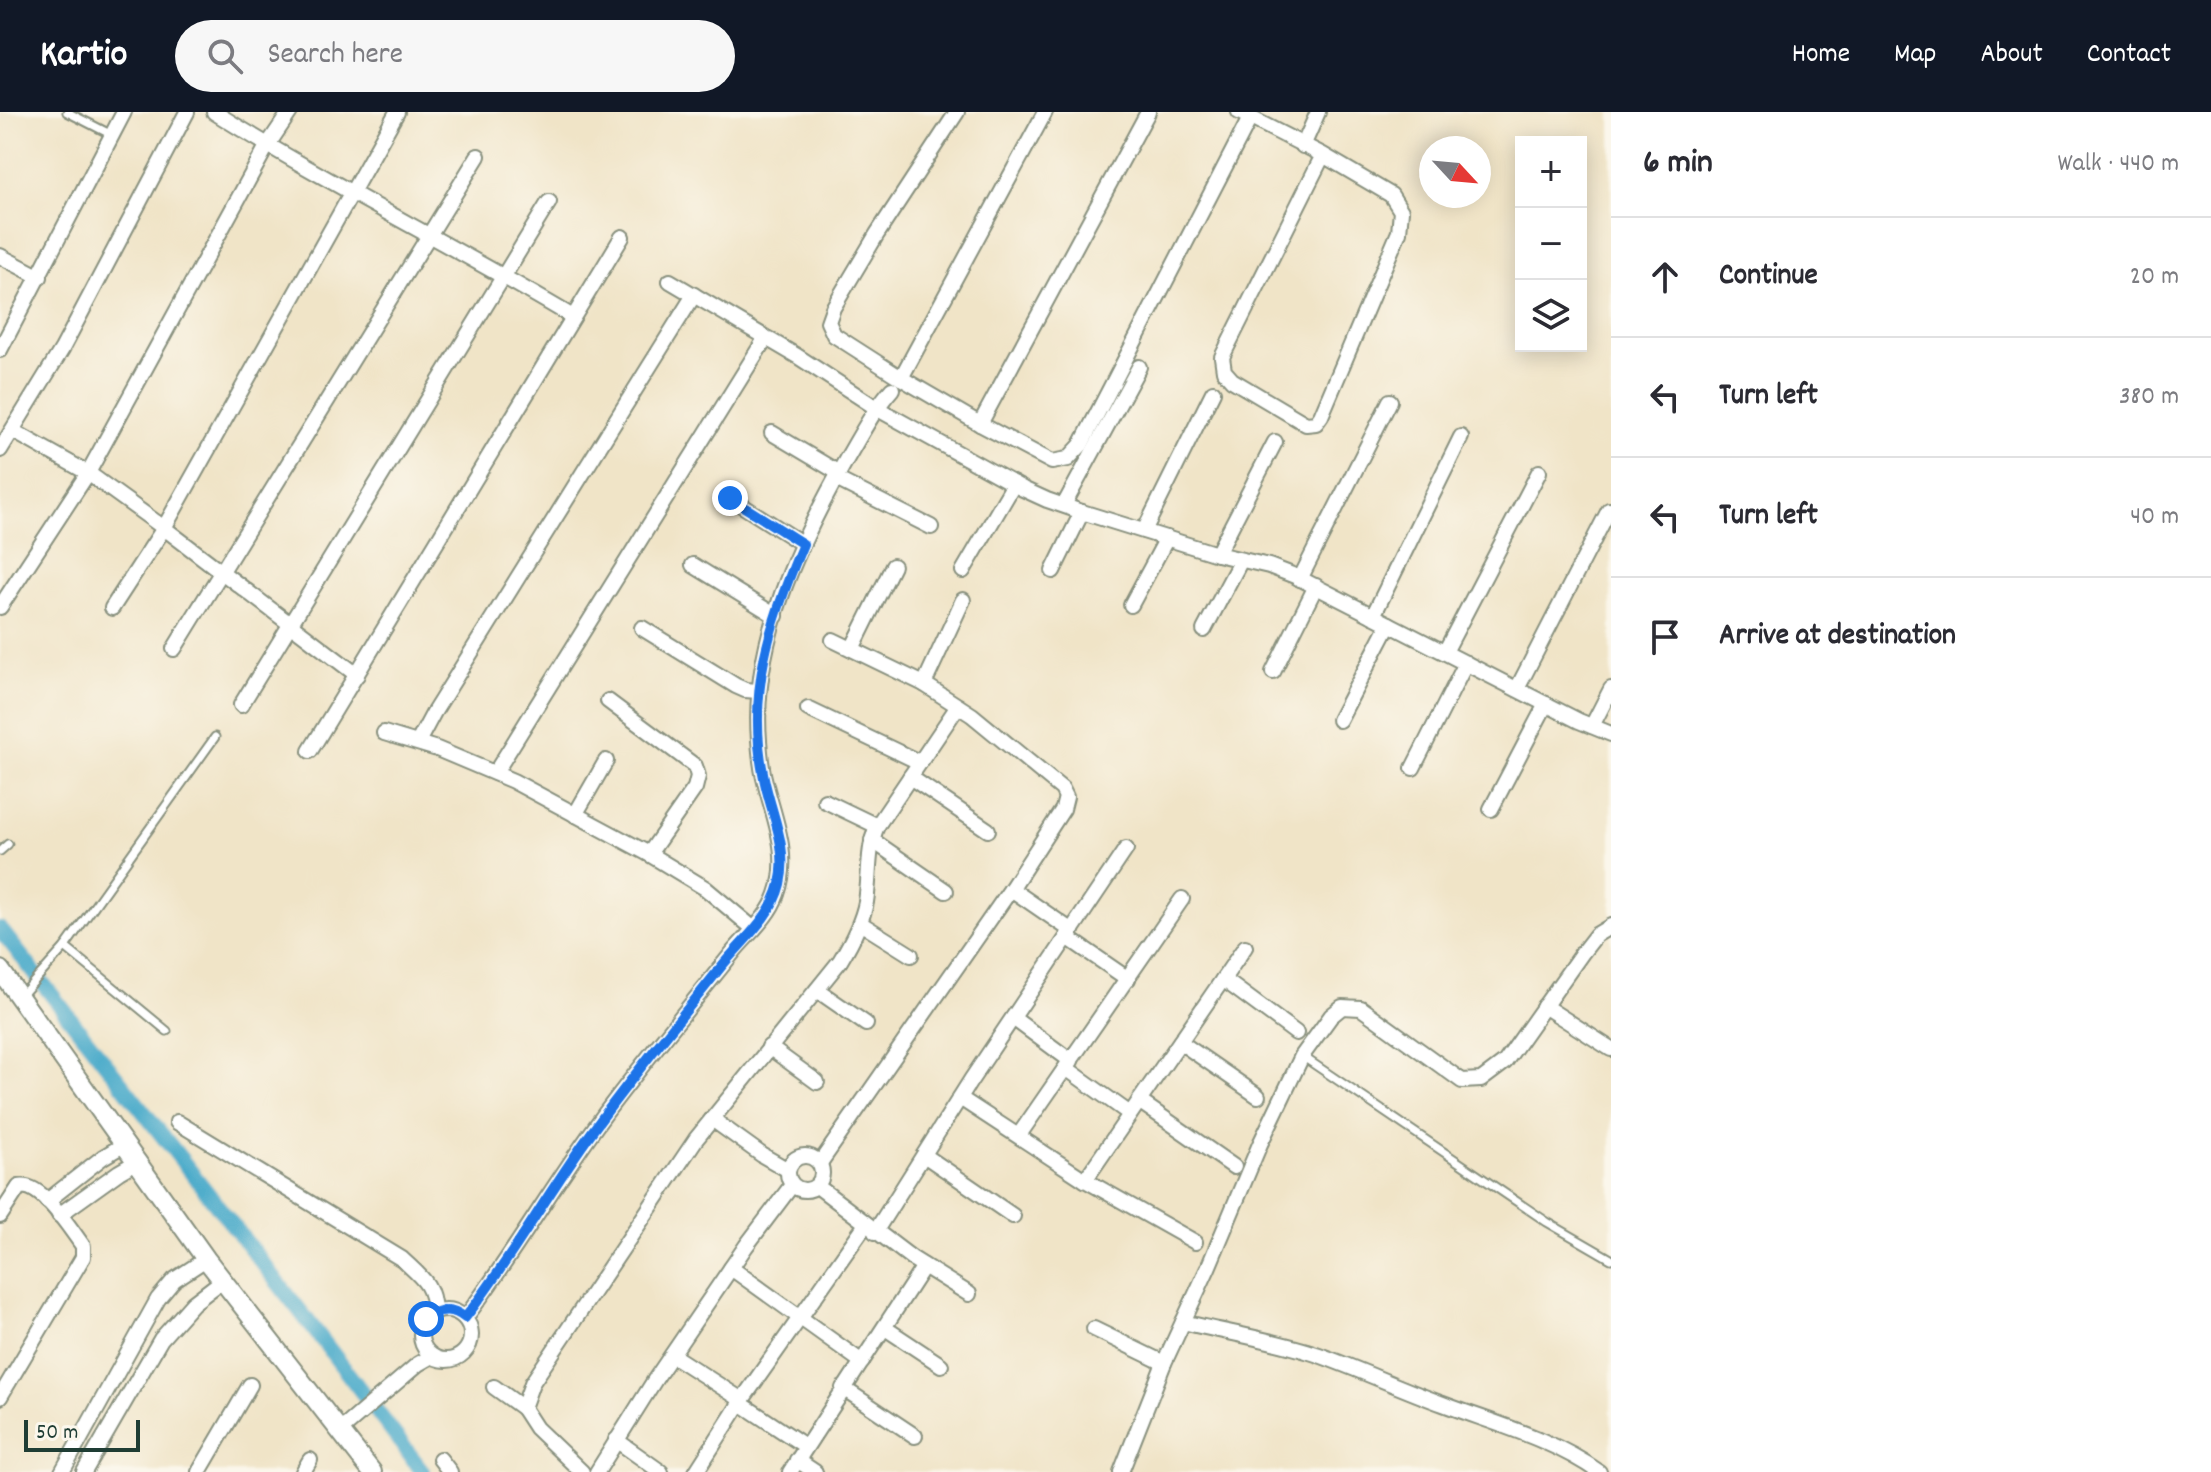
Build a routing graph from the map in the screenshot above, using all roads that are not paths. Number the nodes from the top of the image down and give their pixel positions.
1 (67, 112) edge
2 (124, 112) edge
3 (187, 112) edge
4 (214, 112) edge
5 (290, 112) edge
6 (397, 112) edge
7 (957, 112) edge
8 (1045, 112) edge
9 (1148, 112) edge
10 (1318, 112) edge
11 (1244, 115) edge
12 (112, 135) junction
13 (267, 146) junction
14 (1303, 146) junction
15 (1323, 155) junction
16 (478, 156) dead end
17 (353, 192) junction
18 (549, 202) dead end
19 (430, 235) junction
20 (622, 237) dead end
21 (0, 256) edge
22 (505, 276) junction
23 (40, 277) junction
24 (670, 281) dead end
25 (694, 295) junction
26 (573, 317) junction
27 (765, 339) junction
28 (0, 350) edge
29 (1139, 367) dead end
30 (896, 383) junction
31 (1213, 392) dead end
32 (1390, 401) dead end
33 (878, 409) junction
34 (980, 424) junction
35 (13, 431) junction
36 (772, 433) dead end
37 (1461, 437) dead end
38 (1275, 442) dead end
39 (0, 450) edge
40 (1539, 472) dead end
41 (88, 473) junction
42 (838, 476) junction
43 (1014, 484) junction
44 (730, 498) dead end
45 (1064, 505) junction
46 (1609, 510) dead end
47 (1082, 512) junction
48 (931, 527) dead end
49 (164, 528) junction
50 (1144, 531) junction
51 (1167, 538) junction
52 (803, 544) junction
53 (1217, 554) junction
54 (1241, 560) junction
55 (693, 565) dead end
56 (893, 566) dead end
57 (963, 571) dead end
58 (1053, 571) dead end
59 (223, 572) junction
60 (1300, 579) junction
61 (1316, 586) junction
62 (963, 600) dead end
63 (1131, 605) dead end
64 (0, 607) edge
65 (112, 608) dead end
66 (776, 616) junction
67 (1373, 616) junction
68 (292, 624) junction
69 (1389, 624) junction
70 (642, 628) dead end
71 (1204, 630) dead end
72 (833, 640) dead end
73 (174, 649) dead end
74 (852, 649) junction
75 (1445, 652) junction
76 (1466, 663) junction
77 (1273, 672) dead end
78 (357, 675) junction
79 (924, 684) junction
80 (1517, 689) junction
81 (1611, 689) edge
82 (758, 691) junction
83 (608, 701) dead end
84 (1546, 704) junction
85 (241, 705) dead end
86 (958, 706) junction
87 (808, 709) dead end
88 (1339, 720) dead end
89 (1592, 726) junction
90 (384, 733) dead end
91 (1611, 734) edge
92 (215, 737) dead end
93 (418, 742) junction
94 (310, 751) dead end
95 (606, 761) dead end
96 (919, 762) junction
97 (1413, 768) dead end
98 (495, 773) junction
99 (910, 777) junction
100 (825, 801) dead end
101 (1491, 809) dead end
102 (575, 815) junction
103 (988, 830) dead end
104 (875, 833) junction
105 (8, 844) dead end
106 (1126, 849) dead end
107 (0, 851) edge
108 (649, 854) junction
109 (1011, 889) junction
110 (946, 891) dead end
111 (1182, 899) dead end
112 (860, 923) junction
113 (1611, 926) edge
114 (754, 929) junction
115 (1070, 934) junction
116 (65, 947) junction
117 (1245, 947) dead end
118 (911, 955) dead end
119 (0, 970) edge
120 (1128, 979) junction
121 (1223, 979) junction
122 (817, 990) junction
123 (24, 992) junction
124 (1544, 1006) junction
125 (1013, 1018) junction
126 (866, 1024) dead end
127 (167, 1031) dead end
128 (1296, 1033) dead end
129 (1180, 1042) junction
130 (769, 1047) junction
131 (1611, 1049) edge
132 (1302, 1056) junction
133 (1068, 1065) junction
134 (817, 1082) dead end
135 (1258, 1096) dead end
136 (960, 1098) junction
137 (1135, 1107) junction
138 (712, 1119) junction
139 (177, 1122) dead end
140 (1019, 1135) junction
141 (125, 1144) junction
142 (924, 1155) junction
143 (138, 1161) junction
144 (820, 1163) junction
145 (1234, 1167) dead end
146 (788, 1170) junction
147 (1085, 1180) junction
148 (792, 1185) junction
149 (817, 1186) junction
150 (47, 1201) junction
151 (59, 1215) junction
152 (0, 1216) edge
153 (1013, 1216) dead end
154 (871, 1228) junction
155 (1195, 1242) dead end
156 (206, 1259) junction
157 (1611, 1259) edge
158 (924, 1266) junction
159 (731, 1268) junction
160 (223, 1280) junction
161 (969, 1294) dead end
162 (434, 1312) junction
163 (465, 1318) junction
164 (799, 1318) junction
165 (1183, 1322) junction
166 (885, 1328) junction
167 (142, 1329) junction
168 (1094, 1329) dead end
169 (161, 1339) junction
170 (672, 1355) junction
171 (432, 1356) junction
172 (862, 1362) junction
173 (1164, 1363) junction
174 (941, 1365) dead end
175 (250, 1385) dead end
176 (494, 1387) dead end
177 (843, 1388) junction
178 (0, 1397) edge
179 (741, 1402) junction
180 (523, 1408) junction
181 (347, 1425) junction
182 (915, 1436) dead end
183 (616, 1440) junction
184 (805, 1446) junction
185 (440, 1459) dead end
186 (794, 1466) edge
187 (62, 1472) edge
188 (84, 1472) edge
189 (199, 1472) edge
190 (372, 1472) edge
191 (450, 1472) edge
192 (582, 1472) edge
193 (597, 1472) edge
194 (661, 1472) edge
195 (696, 1472) edge
196 (815, 1472) edge
197 (1121, 1472) edge
198 (1599, 1472) edge

1 - 12 lane
2 - 12 street
3 - 35 street
4 - 13 street
5 - 13 street
6 - 17 street
7 - 30 street
8 - 30 street
9 - 34 street
10 - 14 street
11 - 14 street
11 - 34 street
12 - 23 street
13 - 17 street
13 - 41 street
14 - 15 street
15 - 15 street
16 - 19 street
17 - 19 street
17 - 49 street
18 - 22 street
19 - 22 street
19 - 59 street
20 - 26 street
21 - 23 street
22 - 26 street
22 - 68 street
23 - 28 street
24 - 25 street
25 - 27 street
25 - 93 street
26 - 78 street
27 - 33 street
27 - 98 street
29 - 45 street
30 - 33 street
30 - 34 street
31 - 50 street
32 - 60 street
33 - 42 street
33 - 43 street
35 - 39 street
35 - 41 street
36 - 42 street
37 - 67 street
38 - 53 street
40 - 75 street
41 - 49 street
41 - 64 street
42 - 48 street
42 - 52 street
43 - 45 street
43 - 57 street
44 - 52 street
45 - 47 street
46 - 80 street
47 - 50 street
47 - 58 street
49 - 59 street
49 - 65 street
50 - 51 street
51 - 53 street
51 - 63 street
52 - 66 street
53 - 54 street
54 - 60 street
54 - 71 street
55 - 66 street
56 - 74 street
59 - 68 street
59 - 73 street
60 - 61 street
61 - 67 street
61 - 77 street
62 - 79 street
66 - 82 street
67 - 69 street
68 - 78 street
68 - 85 street
69 - 75 street
69 - 88 street
70 - 82 street
72 - 74 street
74 - 79 street
75 - 76 street
76 - 80 street
76 - 97 street
78 - 94 street
79 - 86 street
80 - 84 street
81 - 89 street
82 - 114 street
83 - 108 street
84 - 89 street
84 - 101 street
86 - 96 street
86 - 109 street
87 - 96 street
89 - 91 street
90 - 93 street
92 - 116 lane
93 - 98 street
95 - 102 street
96 - 99 street
98 - 102 street
99 - 103 street
99 - 104 street
100 - 104 street
102 - 108 street
104 - 110 street
104 - 112 street
105 - 107 lane
106 - 115 street
108 - 114 street
109 - 115 street
109 - 144 street
111 - 120 street
112 - 118 street
112 - 122 street
113 - 124 street
114 - 163 street
115 - 120 street
115 - 125 street
116 - 123 lane
116 - 127 lane
117 - 121 street
119 - 123 street
120 - 133 street
121 - 128 street
121 - 129 street
122 - 126 street
122 - 130 street
123 - 141 street
124 - 131 street
124 - 132 street
125 - 133 street
125 - 136 street
129 - 135 street
129 - 137 street
130 - 134 street
130 - 138 street
132 - 157 lane
132 - 165 street
133 - 137 street
133 - 140 street
136 - 140 street
136 - 142 street
137 - 145 street
137 - 147 street
138 - 146 street
138 - 180 street
139 - 162 street
140 - 147 street
141 - 143 street
141 - 150 street
142 - 153 street
142 - 154 street
143 - 151 street
143 - 156 street
144 - 146 street
144 - 149 street
146 - 148 street
147 - 155 street
148 - 149 street
148 - 159 street
149 - 154 street
150 - 151 street
150 - 152 street
151 - 178 street
154 - 158 street
154 - 164 street
156 - 160 street
156 - 167 street
158 - 161 street
158 - 166 street
159 - 164 street
159 - 170 street
160 - 169 street
160 - 181 street
162 - 163 street
162 - 171 street
163 - 171 street
164 - 172 street
164 - 179 street
165 - 173 street
165 - 198 street
166 - 172 street
166 - 174 street
167 - 169 street
167 - 187 street
168 - 173 street
169 - 188 street
170 - 179 street
170 - 183 street
171 - 181 street
172 - 177 street
173 - 197 street
175 - 189 street
176 - 180 street
177 - 182 street
177 - 184 street
179 - 184 street
179 - 195 street
180 - 192 street
181 - 190 street
183 - 193 street
183 - 194 street
184 - 186 street
185 - 191 street
186 - 196 street

